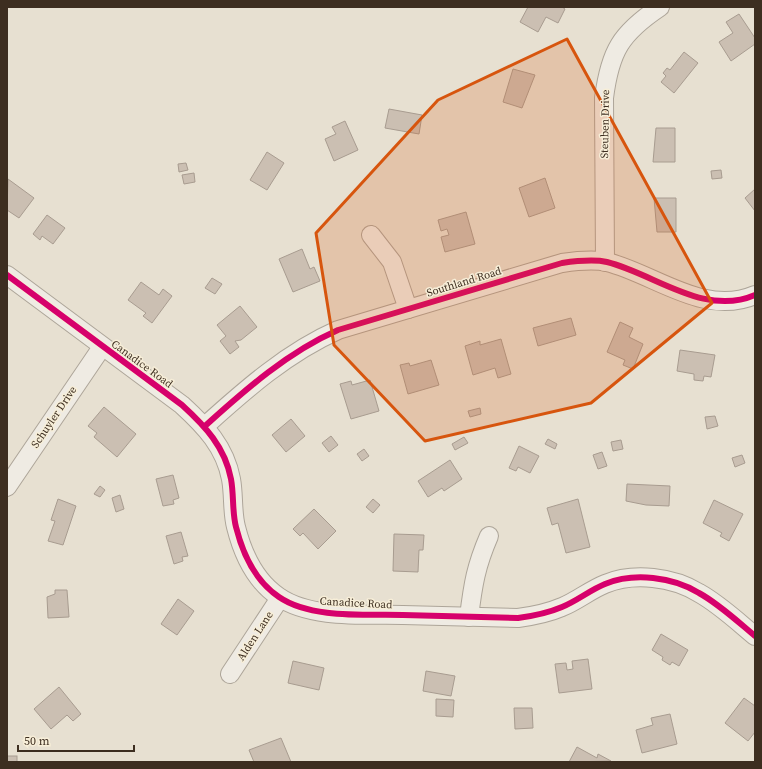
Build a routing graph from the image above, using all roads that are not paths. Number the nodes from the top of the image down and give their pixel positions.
1 (660, 7) edge
2 (371, 235) dead end
3 (605, 262) junction
4 (7, 275) edge
5 (755, 295) edge
6 (408, 310) junction
7 (102, 347) junction
8 (205, 426) junction
9 (7, 487) edge
10 (489, 536) dead end
11 (280, 598) junction
12 (469, 617) junction
13 (755, 636) edge
14 (230, 674) dead end

1 - 3 street, Steuben Drive
2 - 6 street
3 - 5 street, Southland Road
3 - 6 street, Southland Road
4 - 7 street, Canadice Road
6 - 8 street, Southland Road
7 - 8 street, Canadice Road
7 - 9 street, Schuyler Drive
8 - 11 street, Canadice Road
10 - 12 street
11 - 12 street, Canadice Road
11 - 14 street, Alden Lane
12 - 13 street, Canadice Road

